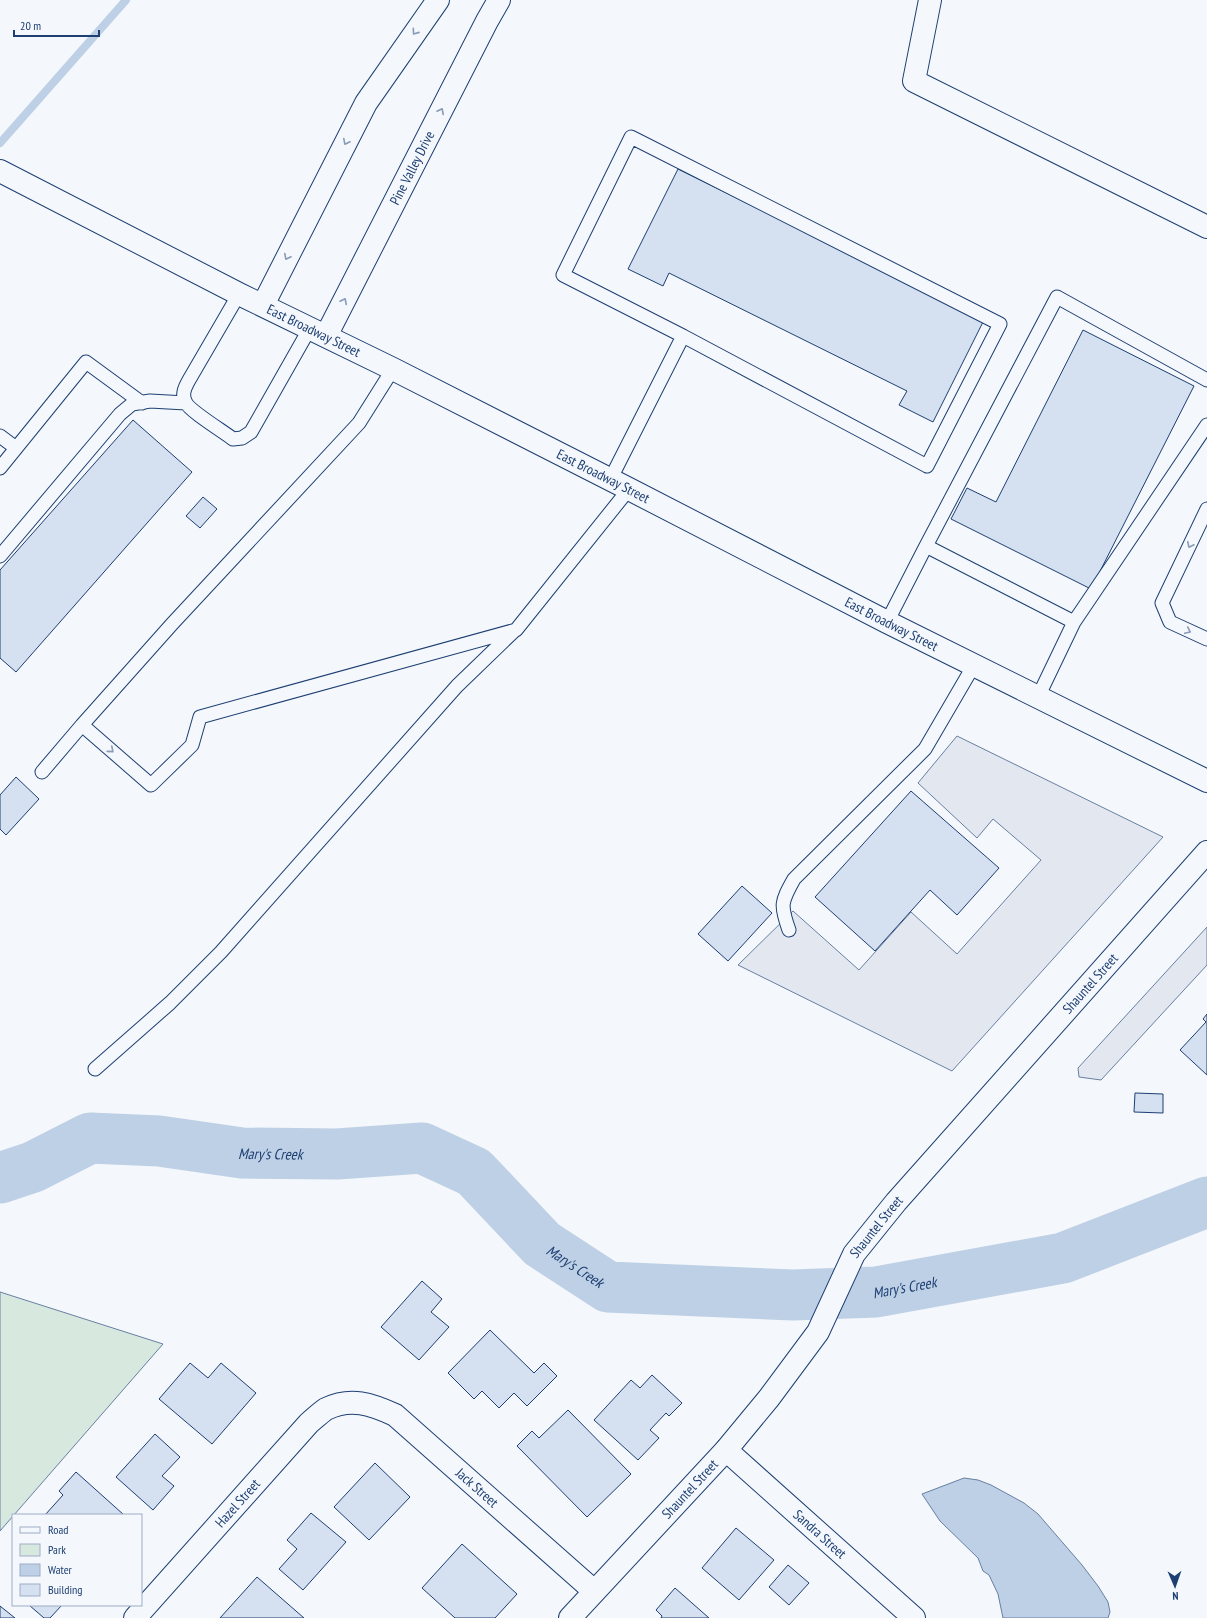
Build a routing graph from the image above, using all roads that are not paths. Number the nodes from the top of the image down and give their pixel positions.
1 (438, 0) edge
2 (499, 0) edge
3 (930, 0) edge
4 (0, 171) edge
5 (1207, 227) edge
6 (240, 294) junction
7 (263, 305) junction
8 (318, 332) junction
9 (683, 336) junction
10 (393, 369) junction
11 (1207, 380) edge
12 (142, 403) junction
13 (186, 403) junction
14 (1207, 425) edge
15 (0, 436) edge
16 (16, 448) junction
17 (0, 468) edge
18 (620, 484) junction
19 (1207, 509) edge
20 (926, 546) junction
21 (0, 556) edge
22 (887, 622) junction
23 (1074, 622) junction
24 (516, 630) junction
25 (1207, 640) edge
26 (974, 665) junction
27 (1038, 696) junction
28 (82, 725) junction
29 (42, 772) dead end
30 (1207, 781) edge
31 (1207, 852) edge
32 (789, 930) dead end
33 (95, 1069) dead end
34 (350, 1402) joint
35 (726, 1450) junction
36 (594, 1592) junction
37 (135, 1618) edge
38 (570, 1618) edge
39 (914, 1618) edge

1 -> 7 street
8 -> 2 street, Pine Valley Drive
3 - 5 street
4 - 6 street, East Broadway Street
6 - 7 street, East Broadway Street
6 - 13 lane
7 - 8 street, East Broadway Street
8 - 10 street, East Broadway Street
8 - 13 lane
9 - 9 lane
9 - 18 lane
10 - 18 street, East Broadway Street
10 - 28 lane
11 - 20 lane
12 - 13 lane
12 - 16 lane
12 - 21 lane
14 - 23 lane
15 - 16 lane
16 - 17 lane
18 - 22 street, East Broadway Street
18 - 24 lane
19 -> 25 lane
20 - 22 lane
20 - 23 lane
22 - 26 street, East Broadway Street
23 - 27 lane
28 -> 24 lane
24 - 33 lane
26 - 27 street, East Broadway Street
26 - 32 lane
27 - 30 street, East Broadway Street
28 - 29 lane
31 - 35 street, Shauntel Street
34 - 36 street, Jack Street
34 - 37 street, Hazel Street
35 - 36 street, Shauntel Street
35 - 39 street, Sandra Street
36 - 38 street, Shauntel Street

